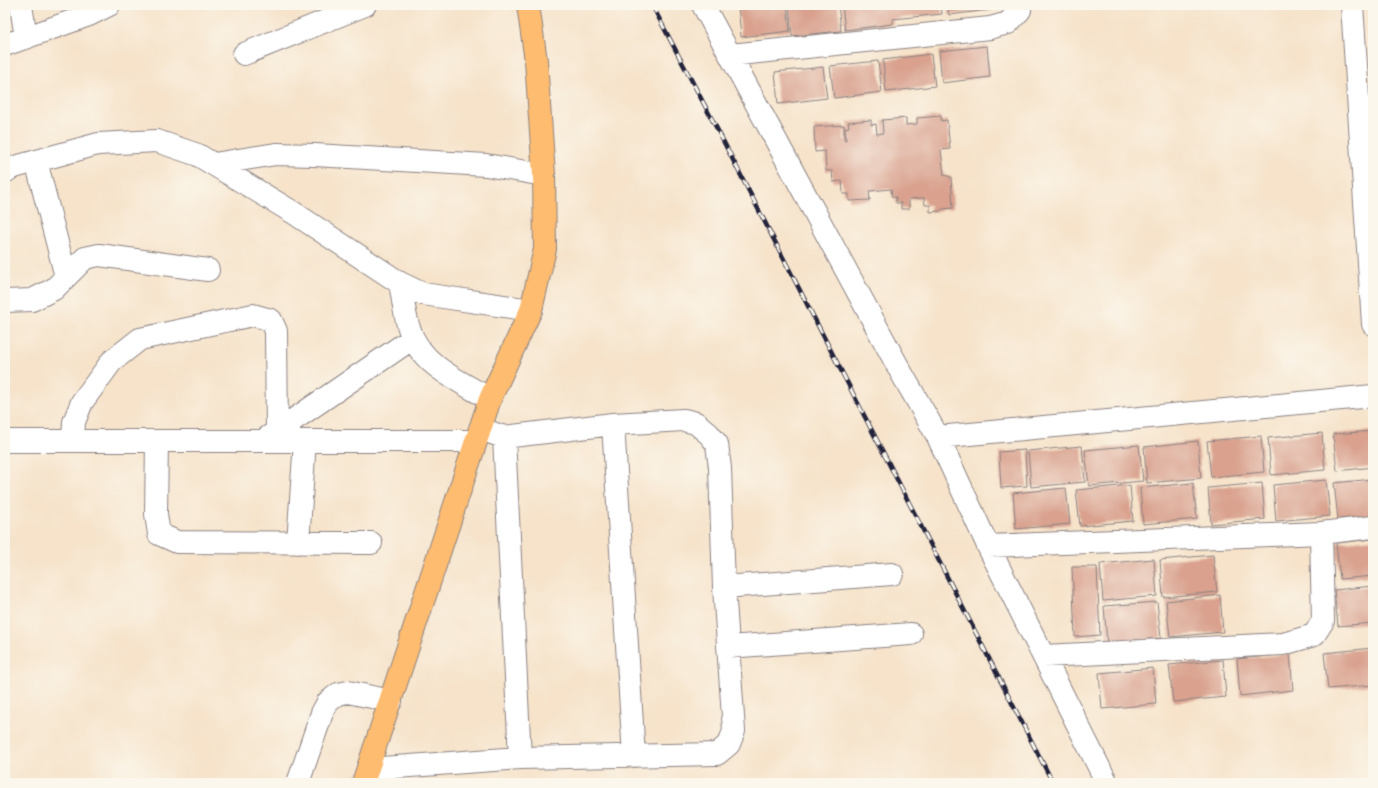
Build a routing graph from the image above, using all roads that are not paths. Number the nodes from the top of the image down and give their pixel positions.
1 (20, 5) edge
2 (109, 5) edge
3 (365, 5) edge
4 (528, 5) edge
5 (703, 5) edge
6 (1020, 5) edge
7 (1352, 5) edge
8 (26, 38) junction
9 (5, 45) edge
10 (244, 54) dead end
11 (730, 55) junction
12 (36, 161) junction
13 (214, 164) junction
14 (5, 172) edge
15 (544, 175) junction
16 (208, 270) dead end
17 (66, 277) junction
18 (400, 283) junction
19 (5, 301) edge
20 (531, 310) junction
21 (1373, 324) edge
22 (414, 338) junction
23 (1373, 396) edge
24 (490, 399) junction
25 (613, 424) junction
26 (478, 435) junction
27 (270, 436) junction
28 (504, 437) junction
29 (938, 437) junction
30 (5, 441) edge
31 (73, 441) junction
32 (157, 441) junction
33 (305, 441) junction
34 (1373, 527) edge
35 (1321, 534) junction
36 (298, 542) junction
37 (371, 543) dead end
38 (988, 546) junction
39 (892, 574) dead end
40 (724, 587) junction
41 (911, 634) dead end
42 (728, 647) junction
43 (1044, 656) junction
44 (391, 701) junction
45 (634, 756) junction
46 (520, 758) junction
47 (366, 776) edge
48 (298, 783) edge
49 (1107, 783) edge

1 - 8 street
2 - 8 street
3 - 10 street
4 - 15 main road
5 - 11 street
6 - 11 street
7 - 21 street
8 - 9 street
11 - 29 street
12 - 13 street
12 - 14 street
12 - 17 street
13 - 15 street
13 - 18 street
15 - 20 main road
16 - 17 street
17 - 19 street
18 - 20 street
18 - 22 street
20 - 24 main road
22 - 24 street
22 - 27 street
23 - 29 street
24 - 26 main road
25 - 28 street
25 - 40 street
25 - 45 street
26 - 28 street
26 - 33 street
26 - 44 main road
27 - 31 street
27 - 32 street
27 - 33 street
28 - 46 street
29 - 38 street
30 - 31 street
31 - 32 street
32 - 36 street
33 - 36 street
34 - 35 street
35 - 38 street
35 - 43 street
36 - 37 street
38 - 43 street
39 - 40 street
40 - 42 street
41 - 42 street
42 - 45 street
43 - 49 street
44 - 47 main road
44 - 48 street
45 - 46 street
46 - 47 street

